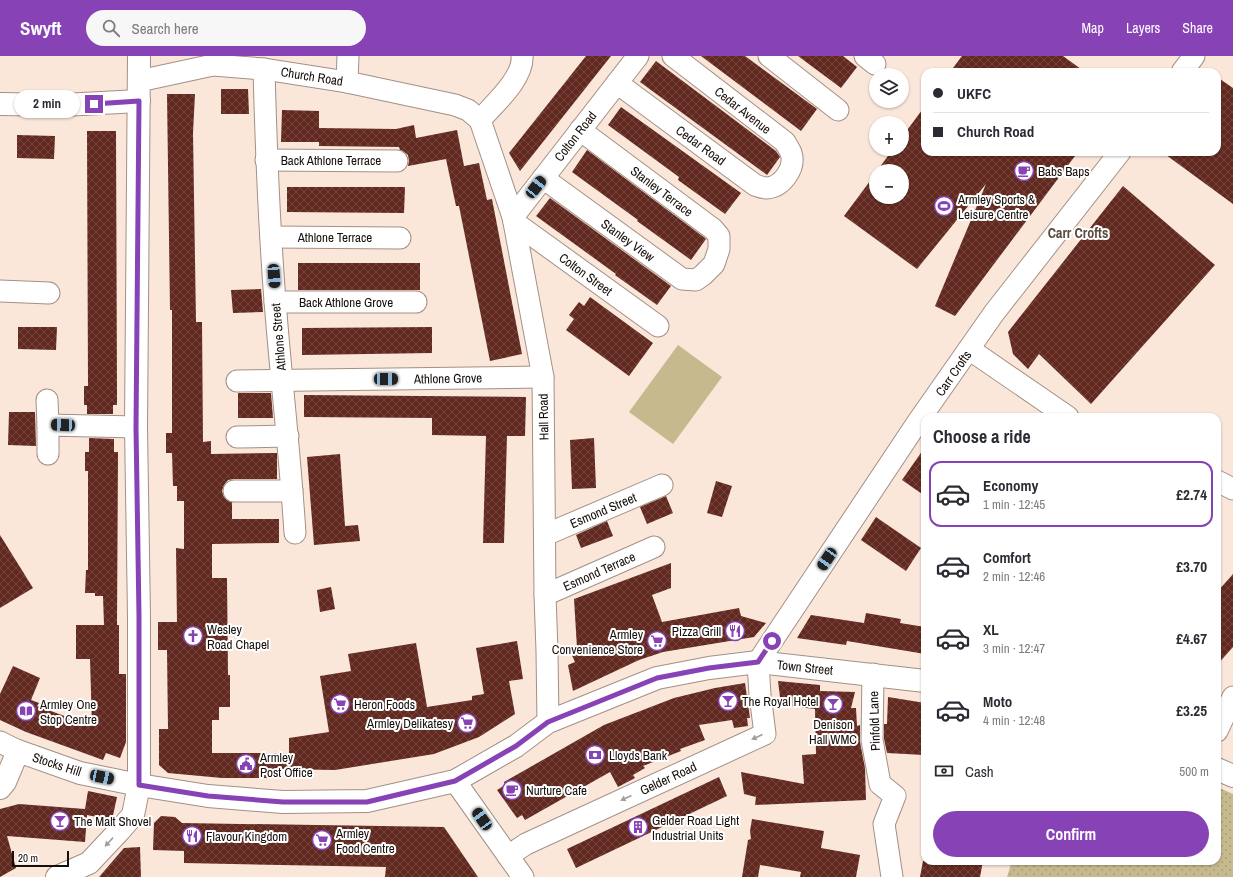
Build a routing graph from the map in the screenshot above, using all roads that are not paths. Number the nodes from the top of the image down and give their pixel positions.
1 (139, 56) edge
2 (348, 56) edge
3 (522, 56) edge
4 (638, 56) edge
5 (673, 56) edge
6 (769, 56) edge
7 (1194, 56) edge
8 (1185, 68) edge
9 (264, 69) junction
10 (347, 82) junction
11 (617, 83) junction
12 (139, 91) junction
13 (0, 104) edge
14 (838, 110) dead end
15 (480, 120) junction
16 (580, 130) junction
17 (1117, 156) edge
18 (266, 160) junction
19 (397, 161) dead end
20 (787, 175) joint
21 (543, 178) junction
22 (513, 219) junction
23 (271, 237) junction
24 (400, 238) dead end
25 (714, 264) joint
26 (0, 291) edge
27 (49, 293) dead end
28 (275, 302) junction
29 (416, 302) dead end
30 (658, 326) dead end
31 (969, 349) junction
32 (543, 377) junction
33 (237, 380) dead end
34 (282, 380) junction
35 (47, 400) dead end
36 (924, 413) edge
37 (1062, 413) edge
38 (921, 417) edge
39 (48, 425) junction
40 (136, 427) junction
41 (288, 436) junction
42 (237, 437) dead end
43 (48, 454) dead end
44 (1221, 483) edge
45 (662, 485) dead end
46 (1233, 489) edge
47 (292, 490) junction
48 (234, 491) dead end
49 (295, 533) dead end
50 (545, 535) junction
51 (654, 547) dead end
52 (545, 595) junction
53 (758, 662) junction
54 (873, 674) junction
55 (921, 680) edge
56 (1233, 697) edge
57 (548, 722) junction
58 (1221, 722) edge
59 (9, 747) edge
60 (1221, 771) edge
61 (1233, 776) edge
62 (455, 781) junction
63 (139, 785) junction
64 (0, 788) edge
65 (508, 856) junction
66 (58, 877) edge
67 (523, 877) edge
68 (892, 877) edge

1 - 12 street
2 - 10 street
3 - 15 street
4 - 11 street, Colton Road
5 - 20 street, Cedar Avenue
6 - 14 street
7 - 8 street
9 - 10 street, Church Road
9 - 12 street, Church Road
9 - 18 street, Athlone Street
10 - 15 street, Church Road
11 - 16 street, Colton Road
11 - 20 street, Cedar Road
12 - 13 street, Church Road
12 - 40 street
15 - 22 street, Hall Road
16 - 21 street, Colton Road
16 - 25 street, Stanley Terrace
17 - 31 street, Carr Crofts
18 - 19 street, Back Athlone Terrace
18 - 23 street, Athlone Street
21 - 22 street, Colton Road
21 - 25 street, Stanley View
22 - 30 street, Colton Street
22 - 32 street, Hall Road
23 - 24 street, Athlone Terrace
23 - 28 street, Athlone Street
26 - 27 street
28 - 29 street, Back Athlone Grove
28 - 34 street, Athlone Street
31 - 36 street, Carr Crofts
31 - 37 street
32 - 34 street, Athlone Grove
32 - 50 street, Hall Road
33 - 34 street, Athlone Grove
34 - 41 street, Athlone Street
35 - 39 street
38 - 53 street, Carr Crofts
39 - 40 street
39 - 43 street
40 - 63 street
41 - 42 street
41 - 47 street, Athlone Street
44 - 46 street
45 - 50 street, Esmond Street
47 - 48 street
47 - 49 street, Athlone Street
50 - 52 street, Hall Road
51 - 52 street, Esmond Terrace
52 - 57 street, Hall Road
53 - 54 street, Town Street
53 - 57 street, Town Street
53 -> 65 street, Gelder Road
54 - 55 street, Town Street
54 - 68 street, Pinfold Lane
56 - 58 street
57 - 62 street, Town Street
59 - 63 street, Stocks Hill
59 - 64 street
60 - 61 street
62 - 63 street, Town Street
62 - 65 street
63 -> 66 street
65 - 67 street

